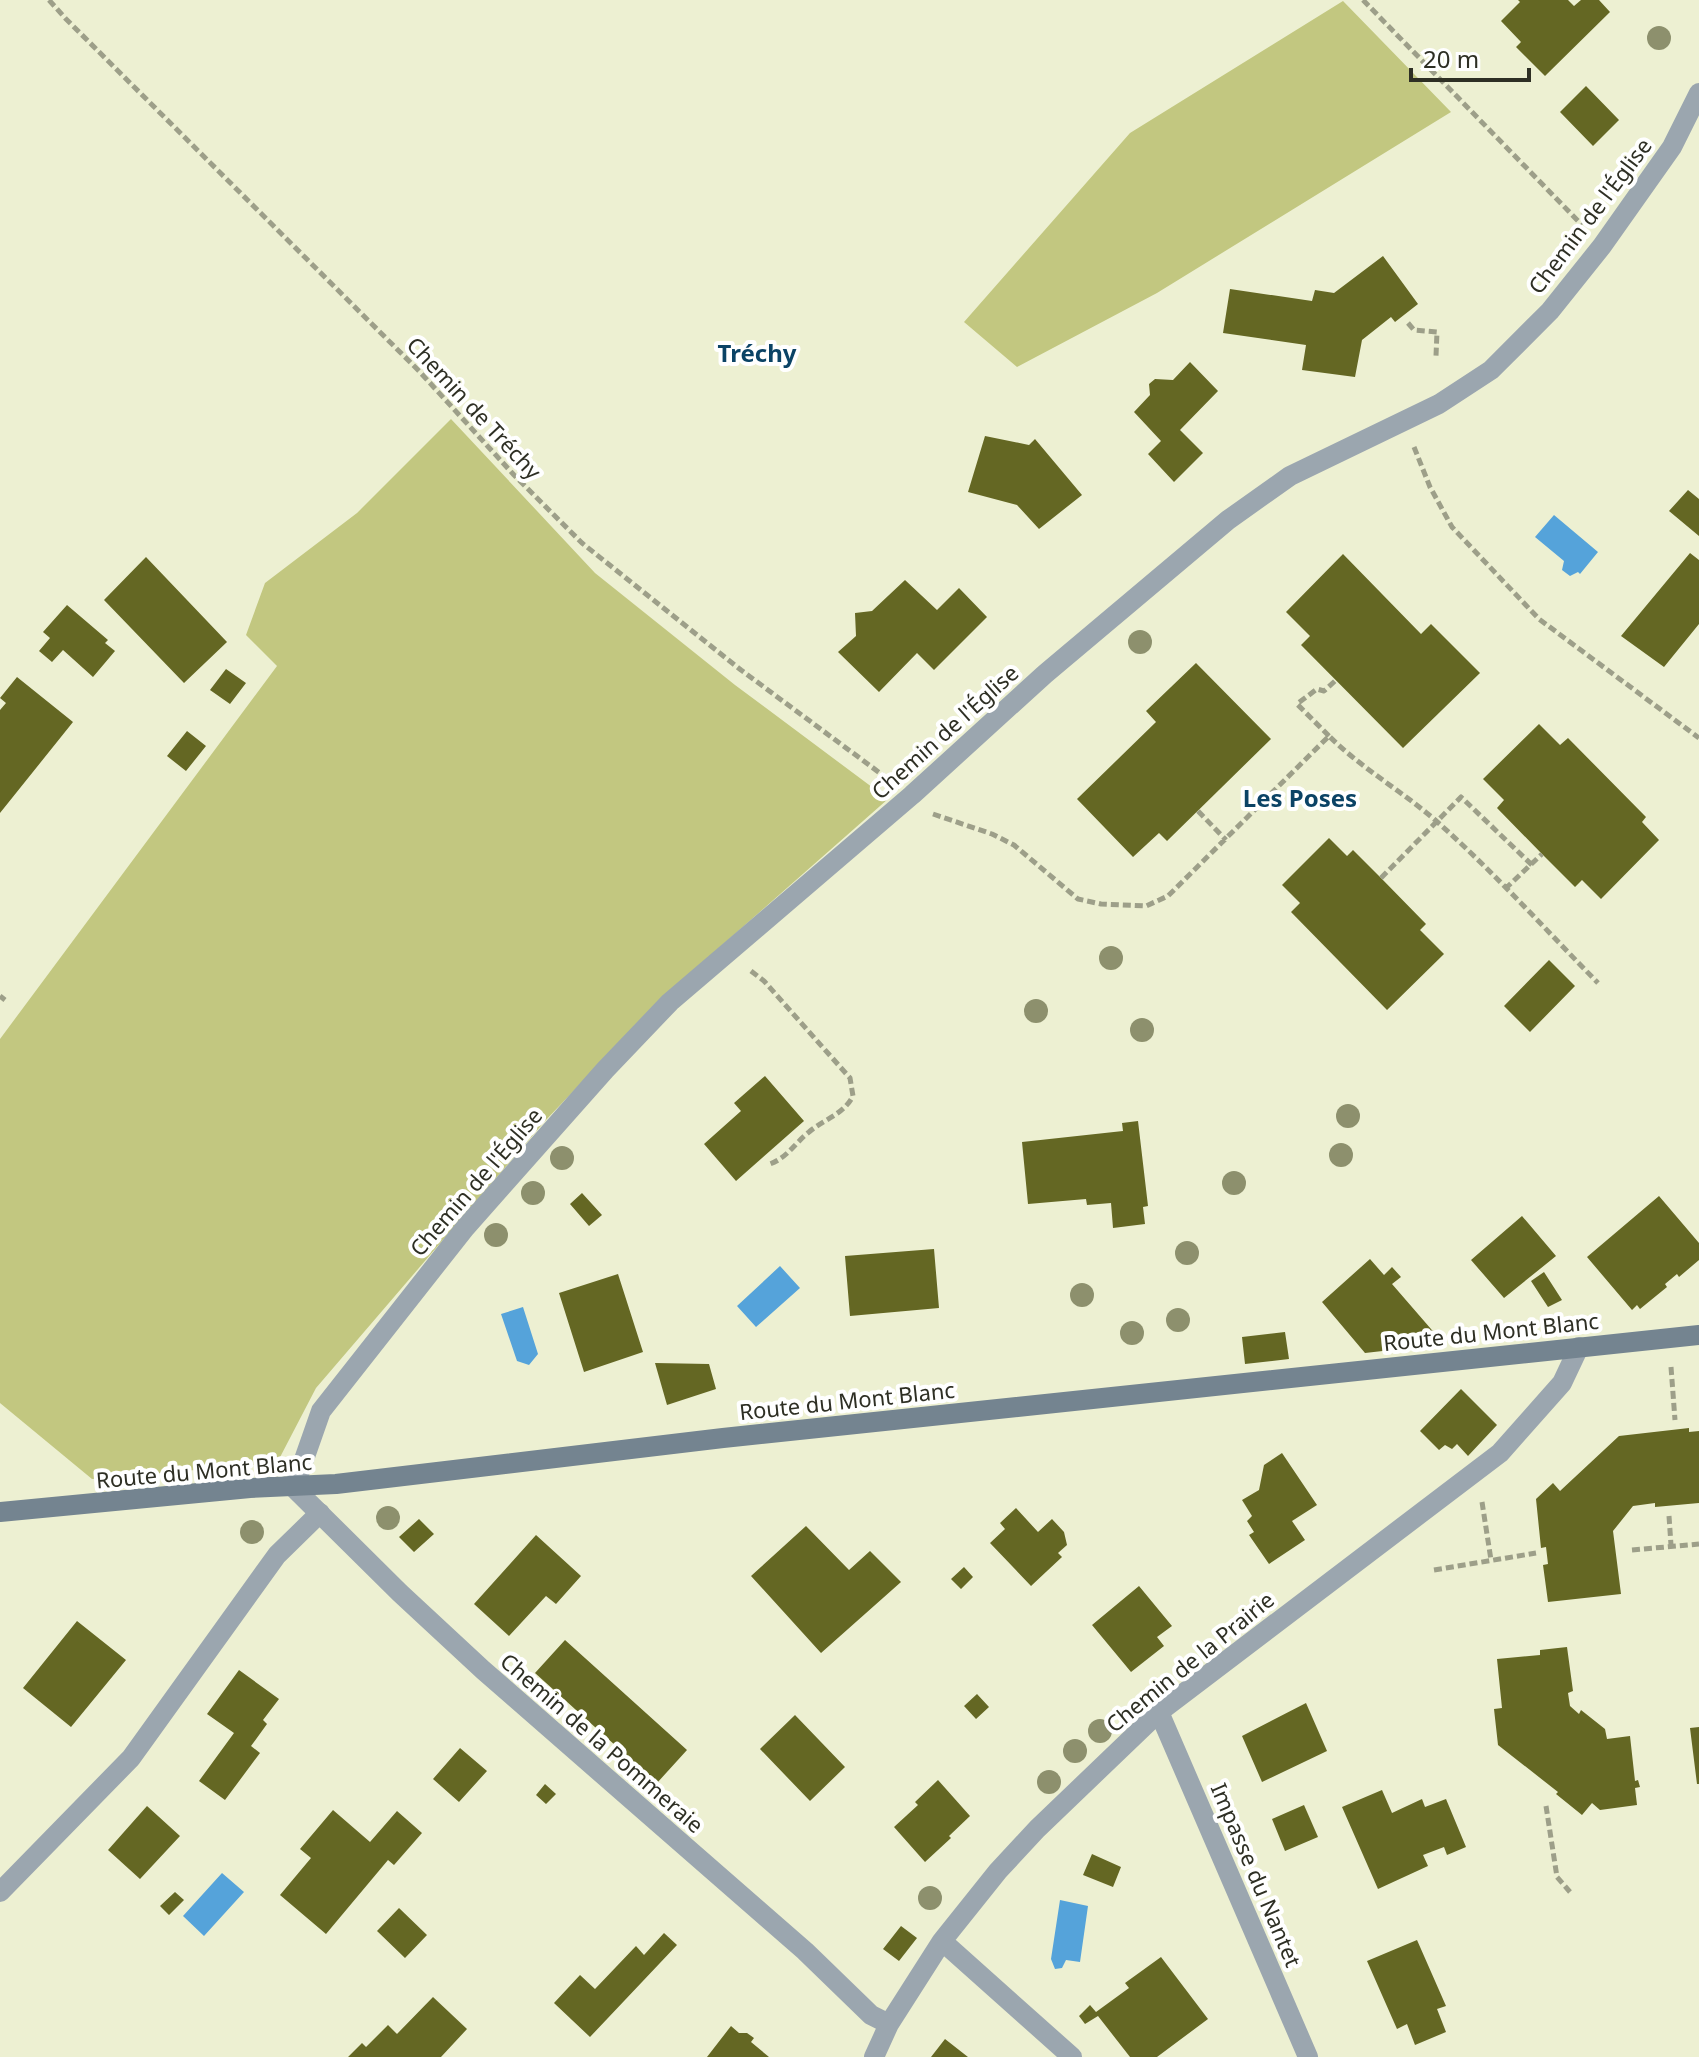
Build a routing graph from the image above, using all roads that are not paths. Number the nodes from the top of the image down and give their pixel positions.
1 (1699, 93) edge
2 (1699, 1335) edge
3 (1579, 1347) junction
4 (294, 1488) junction
5 (0, 1512) edge
6 (320, 1513) junction
7 (1159, 1712) junction
8 (0, 1892) edge
9 (942, 1941) junction
10 (889, 2024) junction
11 (874, 2057) edge
12 (1072, 2057) edge
13 (1308, 2057) edge

1 - 4 street, Chemin de l'Église
2 - 3 street, Route du Mont Blanc
3 - 4 street, Route du Mont Blanc
3 - 7 street, Chemin de la Prairie
4 - 5 street, Route du Mont Blanc
4 - 6 street, Chemin de la Pommeraie
6 - 8 street
6 - 10 street, Chemin de la Pommeraie
7 - 9 street, Chemin de la Prairie
7 - 13 street, Impasse du Nantet
9 - 10 street, Chemin de la Prairie
9 - 12 street
10 - 11 street, Chemin de la Prairie

